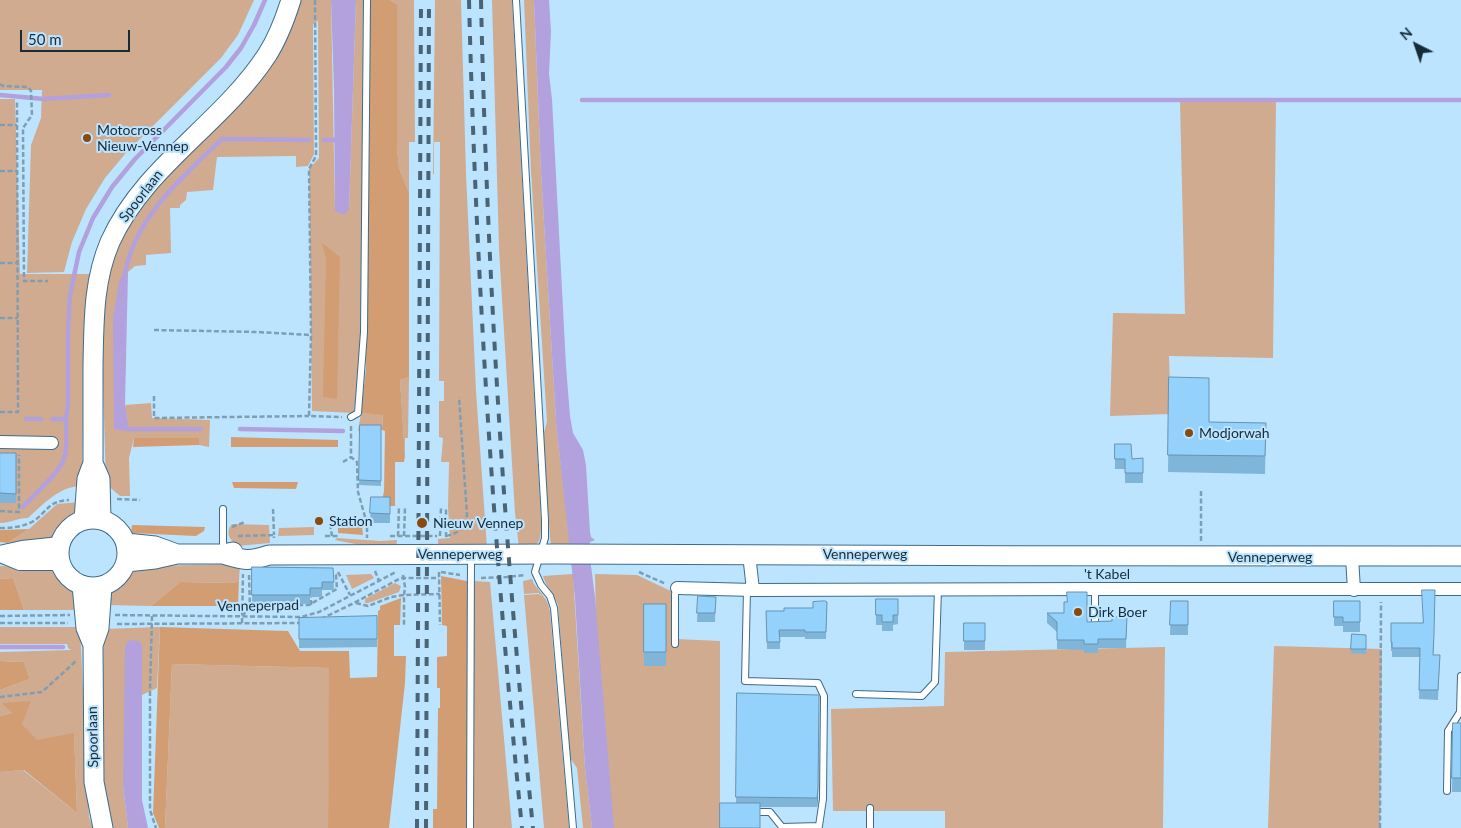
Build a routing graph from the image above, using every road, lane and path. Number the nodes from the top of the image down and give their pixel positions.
1 (291, 0) edge
2 (315, 0) edge
3 (367, 0) edge
4 (516, 0) edge
5 (0, 84) edge
6 (17, 100) dead end
7 (0, 125) edge
8 (17, 125) junction
9 (0, 171) edge
10 (18, 171) junction
11 (18, 263) junction
12 (0, 264) edge
13 (48, 281) dead end
14 (0, 318) edge
15 (18, 318) junction
16 (154, 330) dead end
17 (311, 335) junction
18 (154, 396) dead end
19 (459, 397) dead end
20 (0, 412) edge
21 (308, 416) junction
22 (351, 417) junction
23 (0, 442) edge
24 (20, 442) junction
25 (52, 442) dead end
26 (352, 457) junction
27 (343, 462) dead end
28 (1201, 491) dead end
29 (399, 506) dead end
30 (405, 507) dead end
31 (441, 507) dead end
32 (446, 507) dead end
33 (223, 509) dead end
34 (273, 509) dead end
35 (0, 512) edge
36 (92, 520) junction
37 (245, 522) dead end
38 (330, 524) dead end
39 (350, 524) dead end
40 (367, 524) junction
41 (230, 528) dead end
42 (274, 535) dead end
43 (398, 536) dead end
44 (440, 536) junction
45 (446, 536) junction
46 (367, 538) dead end
47 (126, 543) junction
48 (330, 545) junction
49 (0, 554) edge
50 (60, 554) junction
51 (177, 554) junction
52 (223, 554) junction
53 (471, 554) junction
54 (546, 554) junction
55 (749, 554) junction
56 (269, 555) junction
57 (1352, 556) junction
58 (1461, 556) edge
59 (1201, 557) junction
60 (126, 562) junction
61 (249, 567) junction
62 (375, 570) dead end
63 (398, 571) dead end
64 (433, 571) dead end
65 (631, 571) dead end
66 (440, 572) junction
67 (535, 572) junction
68 (330, 575) edge
69 (403, 576) junction
70 (471, 577) junction
71 (440, 578) junction
72 (379, 581) junction
73 (82, 585) junction
74 (102, 586) junction
75 (677, 588) junction
76 (1095, 588) junction
77 (938, 589) junction
78 (1381, 589) junction
79 (311, 590) edge
80 (323, 590) edge
81 (750, 590) junction
82 (1354, 590) junction
83 (1461, 590) edge
84 (440, 594) junction
85 (350, 595) junction
86 (404, 595) junction
87 (323, 597) junction
88 (262, 598) edge
89 (274, 598) edge
90 (287, 598) edge
91 (299, 598) edge
92 (354, 603) junction
93 (311, 605) junction
94 (262, 606) junction
95 (274, 606) junction
96 (287, 606) junction
97 (299, 606) junction
98 (250, 609) junction
99 (0, 616) edge
100 (152, 616) junction
101 (243, 616) junction
102 (100, 617) junction
103 (315, 621) edge
104 (0, 622) edge
105 (68, 623) dead end
106 (152, 623) junction
107 (242, 623) junction
108 (303, 624) edge
109 (404, 625) dead end
110 (440, 625) dead end
111 (1096, 626) edge
112 (675, 644) dead end
113 (84, 648) junction
114 (1461, 676) edge
115 (856, 694) dead end
116 (0, 697) edge
117 (1446, 791) dead end
118 (870, 808) dead end
119 (741, 812) edge
120 (820, 827) edge
121 (103, 828) edge
122 (156, 828) edge
123 (470, 828) edge
124 (573, 828) edge
125 (870, 828) edge
126 (1380, 828) edge

1 - 36 main road, Spoorlaan
2 - 17 path
3 - 22 lane
4 - 54 lane
5 - 13 path
6 - 8 path
7 - 8 path
8 - 10 path
9 - 10 path
10 - 11 path
11 - 12 path
11 - 15 path
14 - 15 path
15 - 20 path
16 - 17 path
17 - 21 path
18 - 21 path
19 - 45 path
21 - 22 path
22 - 26 path
23 - 24 street
24 - 25 street
24 - 35 path
26 - 27 path
26 - 40 path
28 - 59 path
29 - 43 path
30 - 44 path
31 - 44 path
32 - 45 path
33 - 52 lane
34 - 42 path
36 - 47 main road
36 - 50 main road
37 - 41 path
38 - 48 path
39 - 40 path
40 - 46 path
44 - 45 path
47 - 51 main road, Venneperweg
47 - 60 main road
48 - 53 main road, Venneperweg
48 - 56 main road, Venneperweg
48 - 85 path
49 - 50 street
50 - 73 main road
51 - 52 main road, Venneperweg
51 - 60 main road, Venneperweg
52 - 56 main road, Venneperweg
52 - 61 main road, Venneperweg
53 - 54 main road, Venneperweg
53 - 70 lane
54 - 55 main road, Venneperweg
54 - 67 lane
55 - 59 main road, Venneperweg
55 - 81 street
56 - 61 main road, Venneperweg
57 - 58 main road, Venneperweg
57 - 59 main road, Venneperweg
57 - 82 street
60 - 74 main road
61 - 98 path
61 - 101 path
62 - 72 path
63 - 72 path, Venneperpad
64 - 66 path
65 - 75 path
66 - 70 path
66 - 71 path
67 - 70 path
67 - 124 lane
68 - 87 path
69 - 71 path
69 - 86 path
69 - 92 path
70 - 123 lane
71 - 84 path
72 - 85 path, Venneperpad
73 - 74 main road
73 - 102 main road, Spoorlaan
74 - 102 main road, Spoorlaan
75 - 81 street, 't Kabel
75 - 112 lane
76 - 77 street, 't Kabel
76 - 82 street, 't Kabel
76 - 111 lane
77 - 81 street, 't Kabel
77 - 115 lane
78 - 82 street, 't Kabel
78 - 83 street, 't Kabel
78 - 126 path
79 - 93 path
80 - 87 path
81 - 120 lane
84 - 86 path
84 - 110 path
85 - 101 path, Venneperpad
86 - 92 path
86 - 109 path
87 - 93 path
88 - 94 path
89 - 95 path
90 - 96 path
91 - 97 path
92 - 103 path
93 - 97 path
94 - 95 path
94 - 98 path
95 - 96 path
96 - 97 path
98 - 101 path
99 - 102 path, Venneperpad
100 - 101 path, Venneperpad
100 - 102 path, Venneperpad
100 - 106 path
101 - 107 path
102 - 106 path
102 - 113 main road, Spoorlaan
104 - 105 path
106 - 107 path
106 - 122 path
107 - 108 path
113 - 116 path
113 - 121 main road, Spoorlaan
114 - 117 lane
118 - 125 lane
119 - 120 lane

